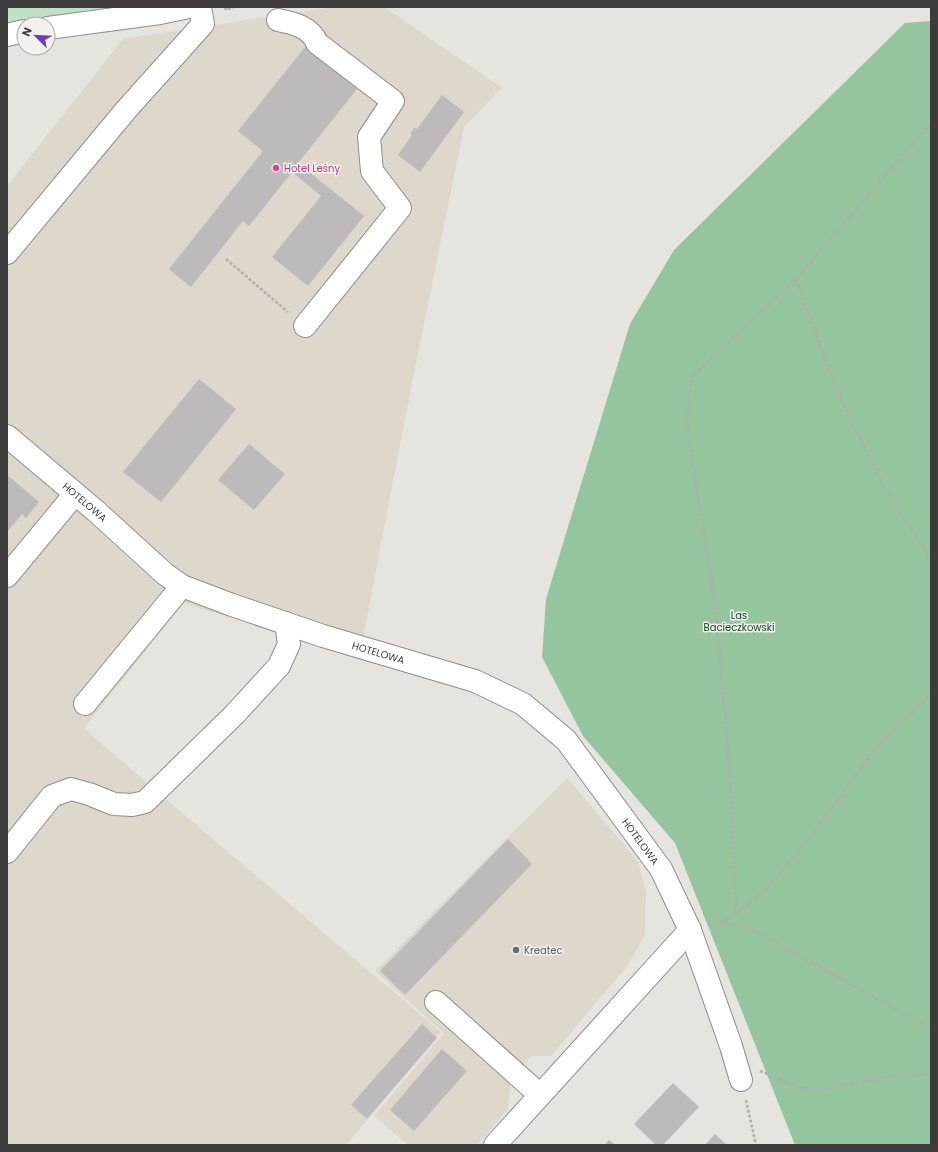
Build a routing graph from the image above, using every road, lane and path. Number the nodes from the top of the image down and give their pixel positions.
1 (189, 7) edge
2 (200, 7) edge
3 (226, 7) edge
4 (234, 7) edge
5 (278, 20) dead end
6 (56, 27) edge
7 (931, 123) edge
8 (7, 253) edge
9 (226, 259) dead end
10 (796, 279) junction
11 (305, 326) joint
12 (7, 436) edge
13 (75, 494) junction
14 (931, 559) edge
15 (7, 576) edge
16 (182, 586) junction
17 (286, 623) junction
18 (931, 694) edge
19 (85, 704) dead end
20 (7, 852) edge
21 (736, 914) junction
22 (721, 922) junction
23 (690, 930) junction
24 (436, 1002) dead end
25 (931, 1029) edge
26 (731, 1046) junction
27 (931, 1074) edge
28 (741, 1080) joint
29 (540, 1096) junction
30 (495, 1145) edge
31 (756, 1145) edge

1 - 6 street
2 - 8 street
3 - 4 path
5 - 11 street
7 - 10 path
9 - 11 path
10 - 14 path
10 - 21 path
12 - 13 street, HOTELOWA
13 - 15 street
13 - 16 street, HOTELOWA
16 - 17 street, HOTELOWA
16 - 19 street
17 - 20 street
17 - 23 street, HOTELOWA
18 - 21 path
21 - 22 path
22 - 23 path
22 - 25 path
23 - 26 street, HOTELOWA
23 - 29 street
24 - 29 street
26 - 27 path
26 - 28 street, HOTELOWA
28 - 31 path
29 - 30 street

